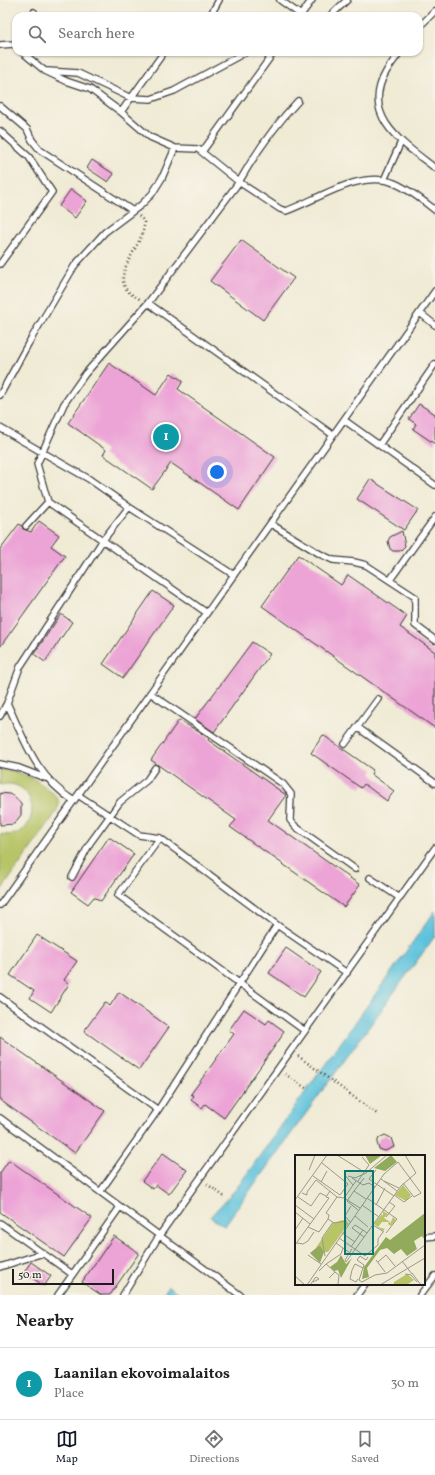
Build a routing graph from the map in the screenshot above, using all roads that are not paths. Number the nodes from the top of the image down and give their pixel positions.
1 (219, 0) edge
2 (280, 0) edge
3 (312, 0) edge
4 (347, 0) edge
5 (435, 11) edge
6 (212, 12) edge
7 (297, 12) edge
8 (303, 12) edge
9 (334, 12) edge
10 (423, 23) edge
11 (12, 44) edge
12 (0, 45) edge
13 (27, 56) edge
14 (161, 56) edge
15 (239, 56) edge
16 (271, 56) edge
17 (397, 56) edge
18 (45, 70) junction
19 (131, 98) junction
20 (298, 101) dead end
21 (0, 106) edge
22 (120, 112) junction
23 (0, 131) edge
24 (401, 142) junction
25 (175, 148) junction
26 (202, 152) junction
27 (435, 168) edge
28 (384, 180) junction
29 (239, 182) junction
30 (435, 210) edge
31 (132, 212) junction
32 (0, 264) edge
33 (435, 291) edge
34 (148, 303) junction
35 (420, 313) junction
36 (435, 325) edge
37 (435, 364) edge
38 (0, 395) edge
39 (344, 420) junction
40 (0, 428) edge
41 (333, 435) junction
42 (379, 445) junction
43 (42, 452) junction
44 (435, 485) edge
45 (48, 502) junction
46 (129, 507) junction
47 (435, 517) edge
48 (271, 524) junction
49 (26, 526) dead end
50 (103, 540) junction
51 (234, 575) junction
52 (390, 580) junction
53 (207, 613) junction
54 (435, 640) edge
55 (150, 693) junction
56 (378, 699) dead end
57 (7, 703) junction
58 (0, 716) edge
59 (357, 727) junction
60 (345, 744) dead end
61 (0, 764) edge
62 (155, 768) dead end
63 (47, 779) junction
64 (435, 783) edge
65 (78, 795) junction
66 (74, 801) junction
67 (110, 816) junction
68 (160, 838) junction
69 (435, 848) edge
70 (355, 869) dead end
71 (72, 877) dead end
72 (370, 878) dead end
73 (400, 898) junction
74 (0, 905) edge
75 (277, 925) junction
76 (347, 972) junction
77 (239, 984) junction
78 (0, 997) edge
79 (305, 1031) junction
80 (158, 1110) junction
81 (0, 1118) edge
82 (100, 1192) junction
83 (120, 1207) junction
84 (0, 1222) edge
85 (159, 1236) junction
86 (435, 1236) edge
87 (425, 1237) edge
88 (43, 1253) junction
89 (0, 1267) edge
90 (72, 1274) junction
91 (435, 1276) edge
92 (364, 1285) edge
93 (58, 1295) edge
94 (123, 1295) edge
95 (240, 1295) edge
96 (357, 1295) edge
97 (420, 1295) edge

1 - 6 lane
2 - 7 lane
3 - 8 lane
4 - 9 lane
5 - 10 lane
11 - 12 lane
13 - 18 lane
14 - 19 lane
15 - 19 lane
16 - 26 lane
17 - 24 lane
18 - 19 lane
18 - 22 lane
19 - 22 lane
20 - 29 lane
21 - 31 lane
22 - 25 lane
23 - 32 lane
24 - 27 lane
24 - 28 lane
25 - 26 lane
25 - 31 lane
26 - 29 lane
28 - 29 lane
28 - 30 lane
29 - 34 lane
31 - 38 lane
33 - 35 lane
34 - 41 lane
34 - 43 lane
35 - 36 lane
35 - 39 lane
37 - 42 lane
39 - 41 lane
39 - 42 lane
40 - 43 lane
41 - 48 lane
42 - 44 lane
43 - 45 lane
43 - 46 lane
45 - 49 lane
45 - 50 lane
46 - 50 lane
46 - 51 lane
47 - 52 lane
48 - 51 lane
48 - 52 lane
50 - 53 lane
50 - 57 lane
51 - 53 lane
52 - 54 lane
53 - 55 lane
55 - 65 lane
55 - 70 lane
56 - 59 lane
57 - 58 lane
57 - 63 lane
59 - 60 lane
59 - 64 lane
61 - 63 lane
62 - 67 lane
63 - 66 lane
65 - 66 lane
65 - 67 lane
66 - 74 lane
67 - 68 lane
67 - 71 lane
68 - 75 lane
68 - 77 lane
69 - 73 lane
72 - 73 lane
73 - 76 lane
75 - 76 lane
75 - 77 lane
76 - 79 lane
77 - 79 lane
77 - 80 lane
78 - 80 lane
79 - 85 lane
80 - 82 lane
81 - 82 lane
82 - 83 lane
83 - 85 lane
83 - 90 lane
84 - 88 lane
85 - 94 lane
85 - 95 lane
86 - 87 lane
88 - 89 lane
88 - 90 lane
90 - 93 lane
91 - 97 lane
92 - 96 lane

